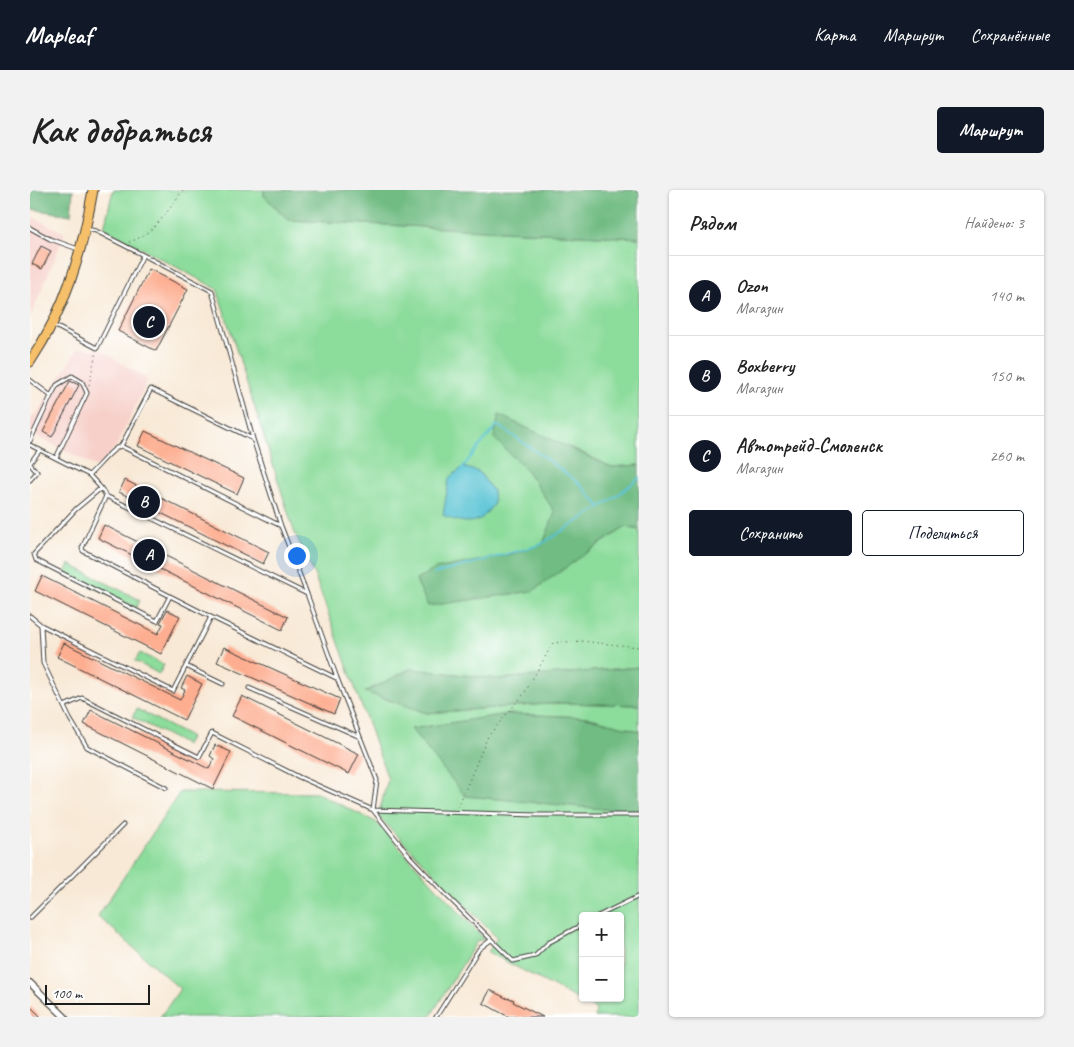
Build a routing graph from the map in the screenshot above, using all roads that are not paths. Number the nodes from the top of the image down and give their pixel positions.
1 (93, 190) edge
2 (30, 228) edge
3 (86, 229) junction
4 (81, 250) junction
5 (143, 254) junction
6 (52, 325) junction
7 (30, 362) edge
8 (30, 380) edge
9 (51, 396) junction
10 (253, 439) junction
11 (30, 441) edge
12 (30, 445) edge
13 (121, 446) junction
14 (40, 450) junction
15 (56, 458) junction
16 (30, 463) edge
17 (89, 474) junction
18 (30, 480) edge
19 (101, 488) junction
20 (106, 496) junction
21 (281, 526) junction
22 (34, 554) junction
23 (30, 558) edge
24 (307, 594) junction
25 (170, 596) junction
26 (30, 616) edge
27 (211, 617) junction
28 (41, 625) junction
29 (186, 666) junction
30 (337, 678) junction
31 (223, 684) dead end
32 (249, 688) dead end
33 (64, 706) junction
34 (361, 738) junction
35 (166, 788) dead end
36 (373, 810) junction
37 (639, 815) edge
38 (123, 825) dead end
39 (639, 896) edge
40 (606, 912) edge
41 (30, 918) edge
42 (579, 926) edge
43 (491, 940) junction
44 (30, 983) edge
45 (65, 1017) edge
46 (436, 1017) edge

1 - 3 main road
2 - 4 lane
3 - 4 main road
3 - 5 lane
4 - 6 main road
5 - 6 lane
5 - 10 lane
6 - 7 main road
8 - 9 lane
9 - 11 lane
9 - 15 lane
10 - 13 lane
10 - 21 lane
12 - 14 lane
13 - 17 lane
13 - 21 lane
14 - 15 lane
14 - 16 lane
15 - 17 lane
16 - 18 lane
17 - 19 lane
19 - 20 lane
19 - 22 lane
20 - 24 lane
20 - 25 lane
21 - 24 lane
22 - 23 lane
22 - 25 lane
24 - 30 lane
25 - 27 lane
26 - 28 lane
27 - 29 lane
27 - 30 lane
28 - 29 lane
28 - 33 lane
29 - 31 lane
30 - 34 lane
32 - 34 lane
33 - 35 lane
33 - 36 lane
34 - 36 lane
36 - 37 lane
36 - 43 lane
38 - 41 lane
39 - 40 lane
42 - 43 lane
43 - 46 lane
44 - 45 street

